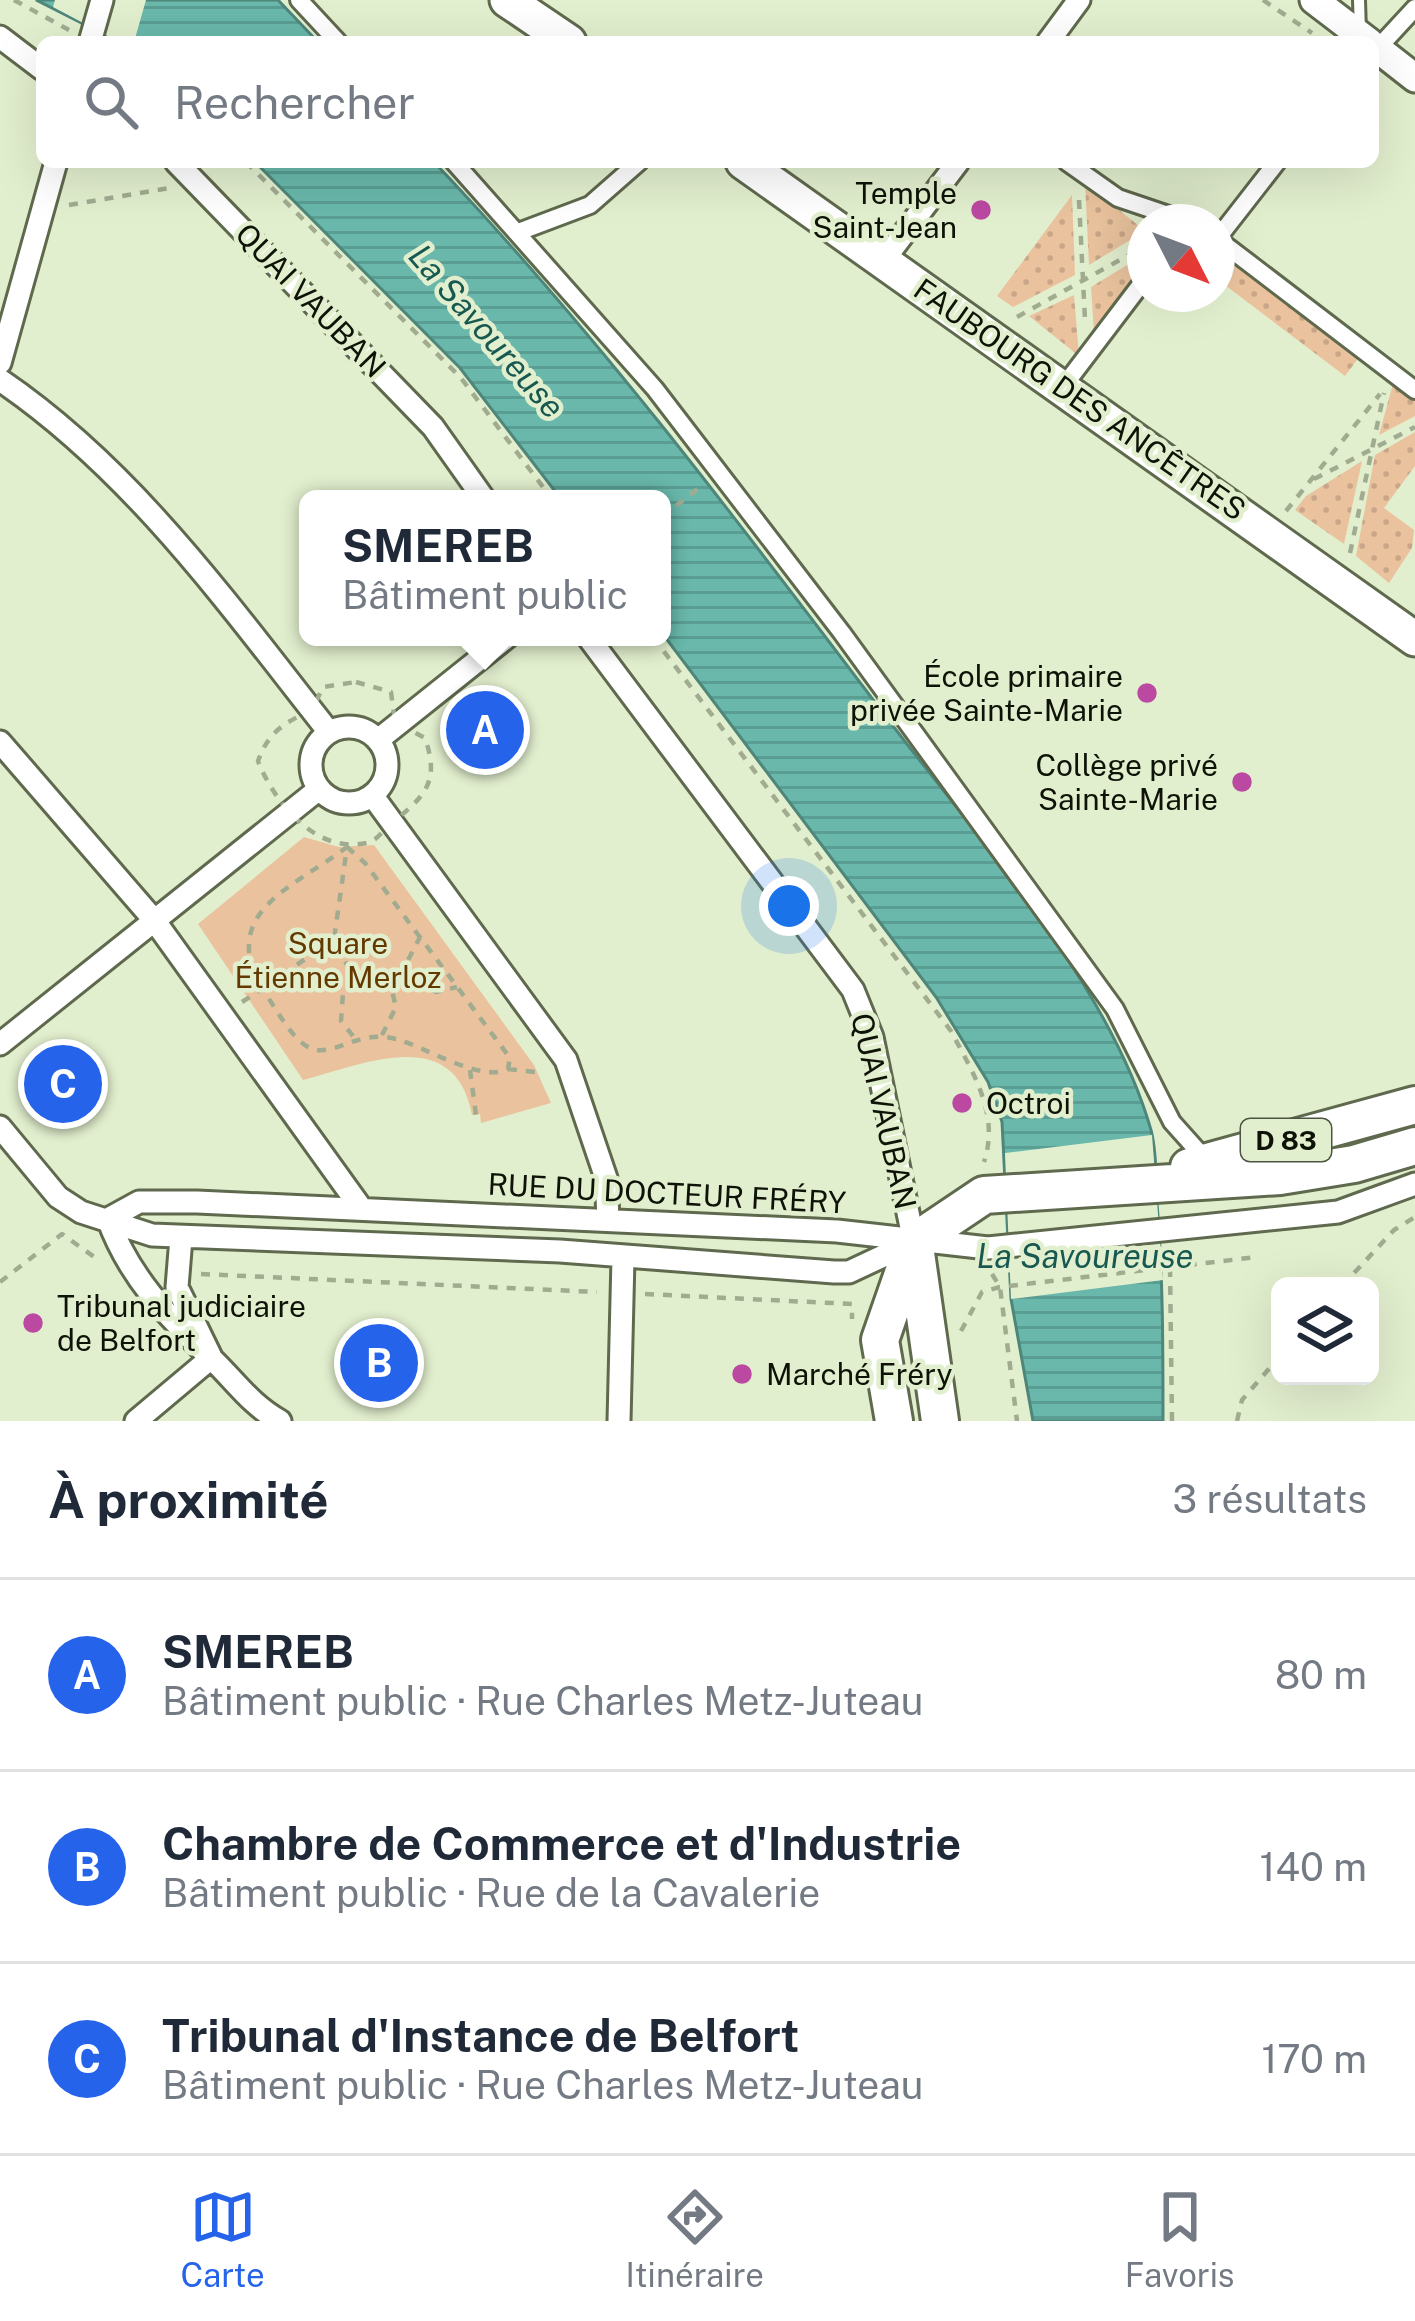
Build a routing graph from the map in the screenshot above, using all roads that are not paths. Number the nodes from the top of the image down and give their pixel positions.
1 (102, 0) edge
2 (299, 0) edge
3 (507, 0) edge
4 (1079, 0) edge
5 (1314, 0) edge
6 (1359, 0) edge
7 (1415, 8) edge
8 (92, 35) edge
9 (332, 36) edge
10 (560, 36) edge
11 (1052, 36) edge
12 (1361, 36) edge
13 (1368, 36) edge
14 (1377, 36) edge
15 (0, 38) edge
16 (1379, 50) edge
17 (36, 65) edge
18 (1415, 78) edge
19 (54, 168) edge
20 (183, 168) edge
21 (460, 168) edge
22 (632, 168) edge
23 (751, 168) edge
24 (953, 168) edge
25 (1075, 168) edge
26 (1272, 168) edge
27 (1136, 204) edge
28 (1235, 218) edge
29 (521, 231) junction
30 (1235, 253) edge
31 (883, 261) junction
32 (1127, 303) edge
33 (0, 363) edge
34 (0, 380) edge
35 (1063, 387) junction
36 (1415, 390) edge
37 (478, 490) edge
38 (1415, 639) edge
39 (495, 646) edge
40 (595, 646) edge
41 (329, 732) junction
42 (378, 740) junction
43 (0, 742) edge
44 (319, 789) junction
45 (372, 796) junction
46 (154, 920) junction
47 (0, 1044) edge
48 (1415, 1105) edge
49 (0, 1127) edge
50 (1415, 1146) edge
51 (1206, 1160) junction
52 (1158, 1181) junction
53 (1415, 1184) edge
54 (361, 1208) junction
55 (608, 1218) junction
56 (109, 1219) junction
57 (182, 1238) junction
58 (914, 1241) junction
59 (623, 1258) junction
60 (211, 1358) junction
61 (136, 1421) edge
62 (280, 1421) edge
63 (620, 1421) edge
64 (894, 1421) edge
65 (940, 1421) edge

1 - 8 street
2 - 9 street
3 - 10 main road
4 - 11 street
5 - 12 street
6 - 13 lane
7 - 14 street
15 - 17 street
16 - 18 street
19 - 33 street
20 - 37 street, QUAI VAUBAN
21 - 29 street
22 - 29 street
23 - 31 main road, FAUBOURG DES ANCÊTRES
24 - 31 street
25 - 27 street
26 - 28 street
29 - 51 street
30 - 36 street
31 - 35 main road, FAUBOURG DES ANCÊTRES
32 - 35 street
34 - 41 street
35 - 38 main road, FAUBOURG DES ANCÊTRES
39 - 42 street
40 - 58 street, QUAI VAUBAN
41 - 42 street
41 - 44 street
42 - 45 street
43 - 46 street
44 - 45 street
44 - 46 street
45 - 55 street
46 - 47 street
46 - 54 street
48 - 51 main road, D 83
49 - 56 street
50 - 52 main road, D 83
51 - 52 main road, D 83
52 - 58 main road, D 83
53 - 58 street, RUE DU DOCTEUR FRÉRY
54 - 55 street, RUE DU DOCTEUR FRÉRY
54 - 56 street, RUE DU DOCTEUR FRÉRY
55 - 58 street, RUE DU DOCTEUR FRÉRY
56 - 57 street
56 - 60 street
57 - 59 street
57 - 60 street
58 - 59 street
58 - 64 main road, QUAI VAUBAN
58 - 65 main road, QUAI VAUBAN
59 - 63 street
60 - 61 street
60 - 62 street

